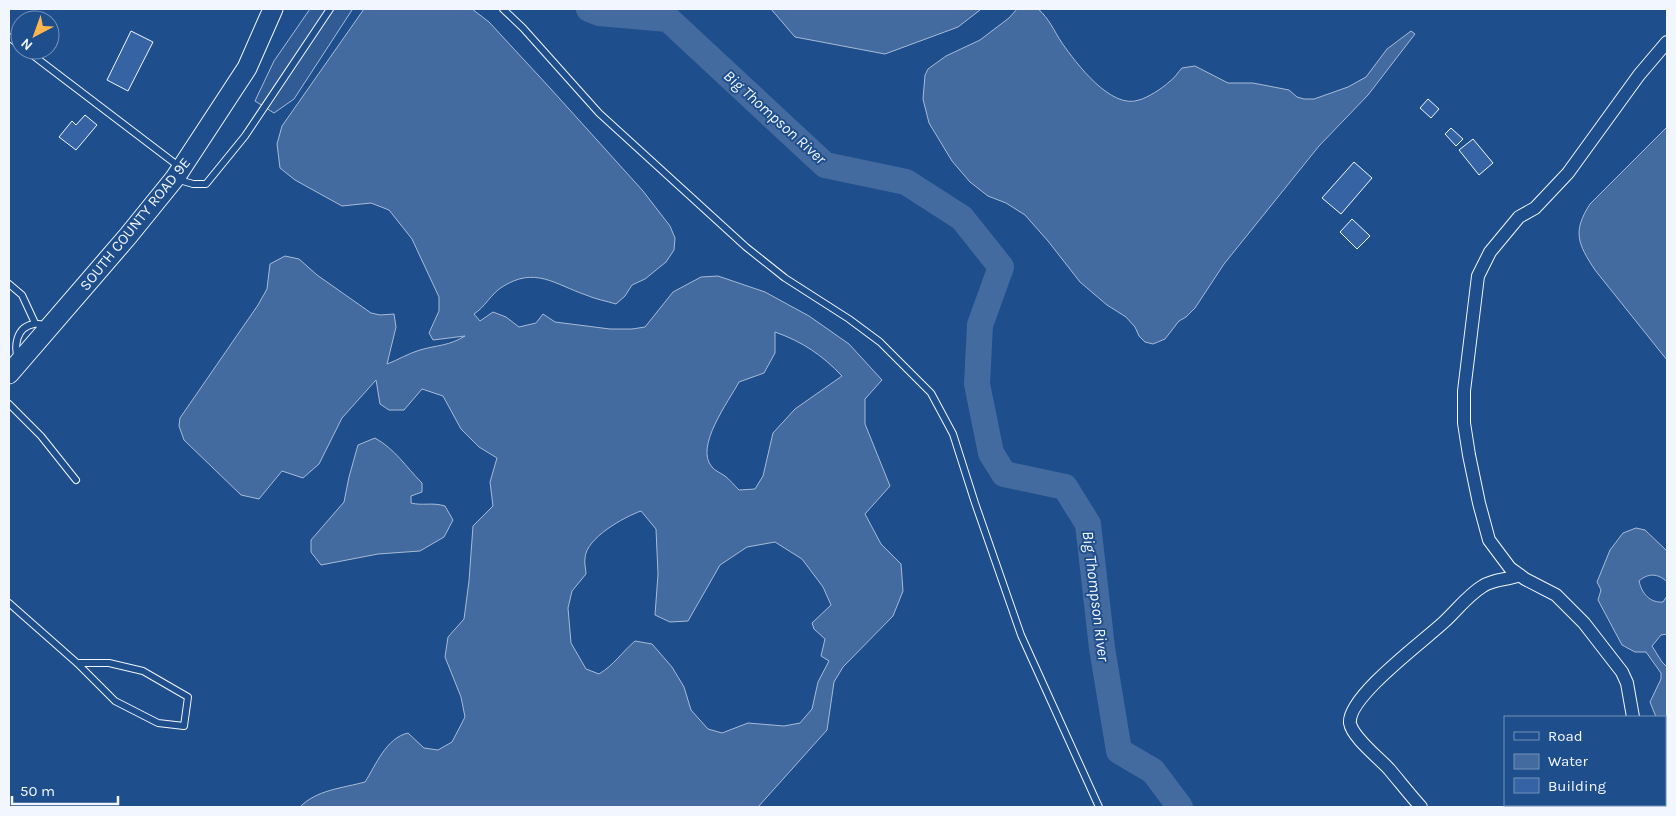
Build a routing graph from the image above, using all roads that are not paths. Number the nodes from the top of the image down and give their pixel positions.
1 (273, 9) edge
2 (330, 9) edge
3 (503, 9) edge
4 (1667, 42) edge
5 (38, 60) edge
6 (179, 173) junction
7 (9, 284) edge
8 (42, 325) junction
9 (14, 369) edge
10 (9, 404) edge
11 (76, 480) dead end
12 (1520, 576) junction
13 (9, 603) edge
14 (77, 663) junction
15 (1633, 716) edge
16 (1099, 807) edge
17 (1421, 807) edge

1 - 6 street, SOUTH COUNTY ROAD 9E
2 - 6 lane
3 - 16 lane
4 - 12 street
5 - 6 lane
6 - 8 street, SOUTH COUNTY ROAD 9E
7 - 8 lane
8 - 9 street, SOUTH COUNTY ROAD 9E
10 - 11 lane
12 - 15 street
12 - 17 street
13 - 14 lane
14 - 14 lane

